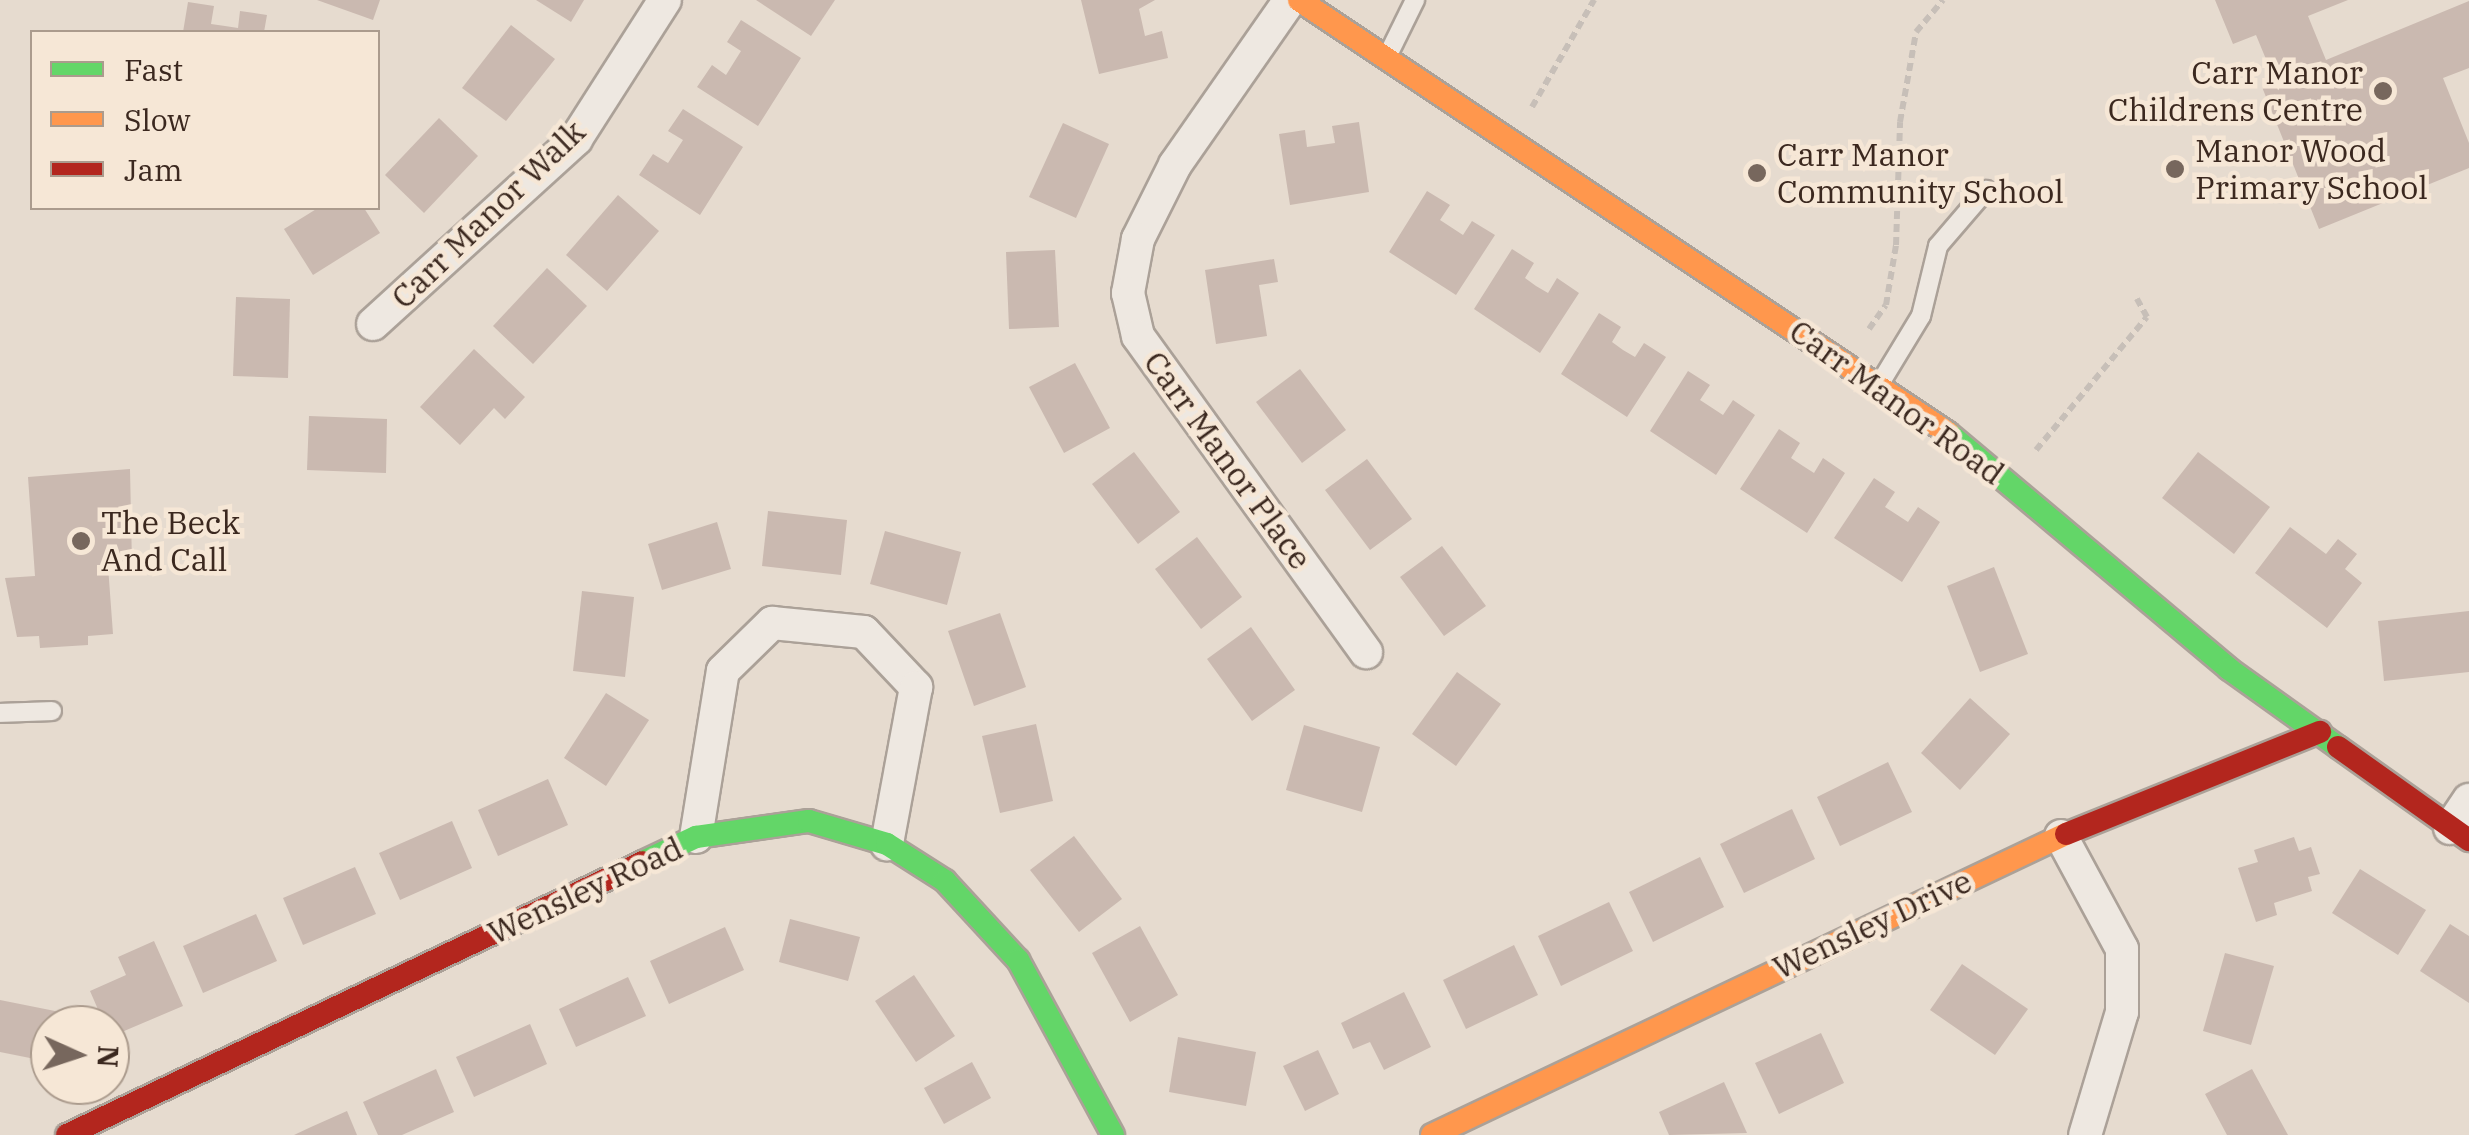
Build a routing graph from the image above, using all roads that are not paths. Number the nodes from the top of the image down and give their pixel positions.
1 (665, 0) edge
2 (1290, 0) edge
3 (1299, 0) edge
4 (1415, 0) edge
5 (1386, 58) junction
6 (1986, 190) dead end
7 (373, 324) dead end
8 (1879, 385) junction
9 (1366, 652) dead end
10 (52, 710) dead end
11 (0, 713) edge
12 (2320, 732) junction
13 (2469, 800) edge
14 (2460, 834) edge
15 (2061, 836) junction
16 (696, 837) junction
17 (887, 844) junction
18 (67, 1135) edge
19 (1113, 1135) edge
20 (1432, 1135) edge
21 (2086, 1135) edge

1 - 7 street, Carr Manor Walk
2 - 9 street, Carr Manor Place
3 - 5 street, Carr Manor Road
4 - 5 lane
5 - 8 street, Carr Manor Road
6 - 8 lane
8 - 12 street, Carr Manor Road
10 - 11 lane
12 - 14 street, Carr Manor Road
12 - 15 street, Wensley Drive
13 - 14 street
15 - 20 street, Wensley Drive
15 - 21 street
16 - 17 street, Wensley Road
16 - 17 street
16 - 18 street, Wensley Road
17 - 19 street, Wensley Road

